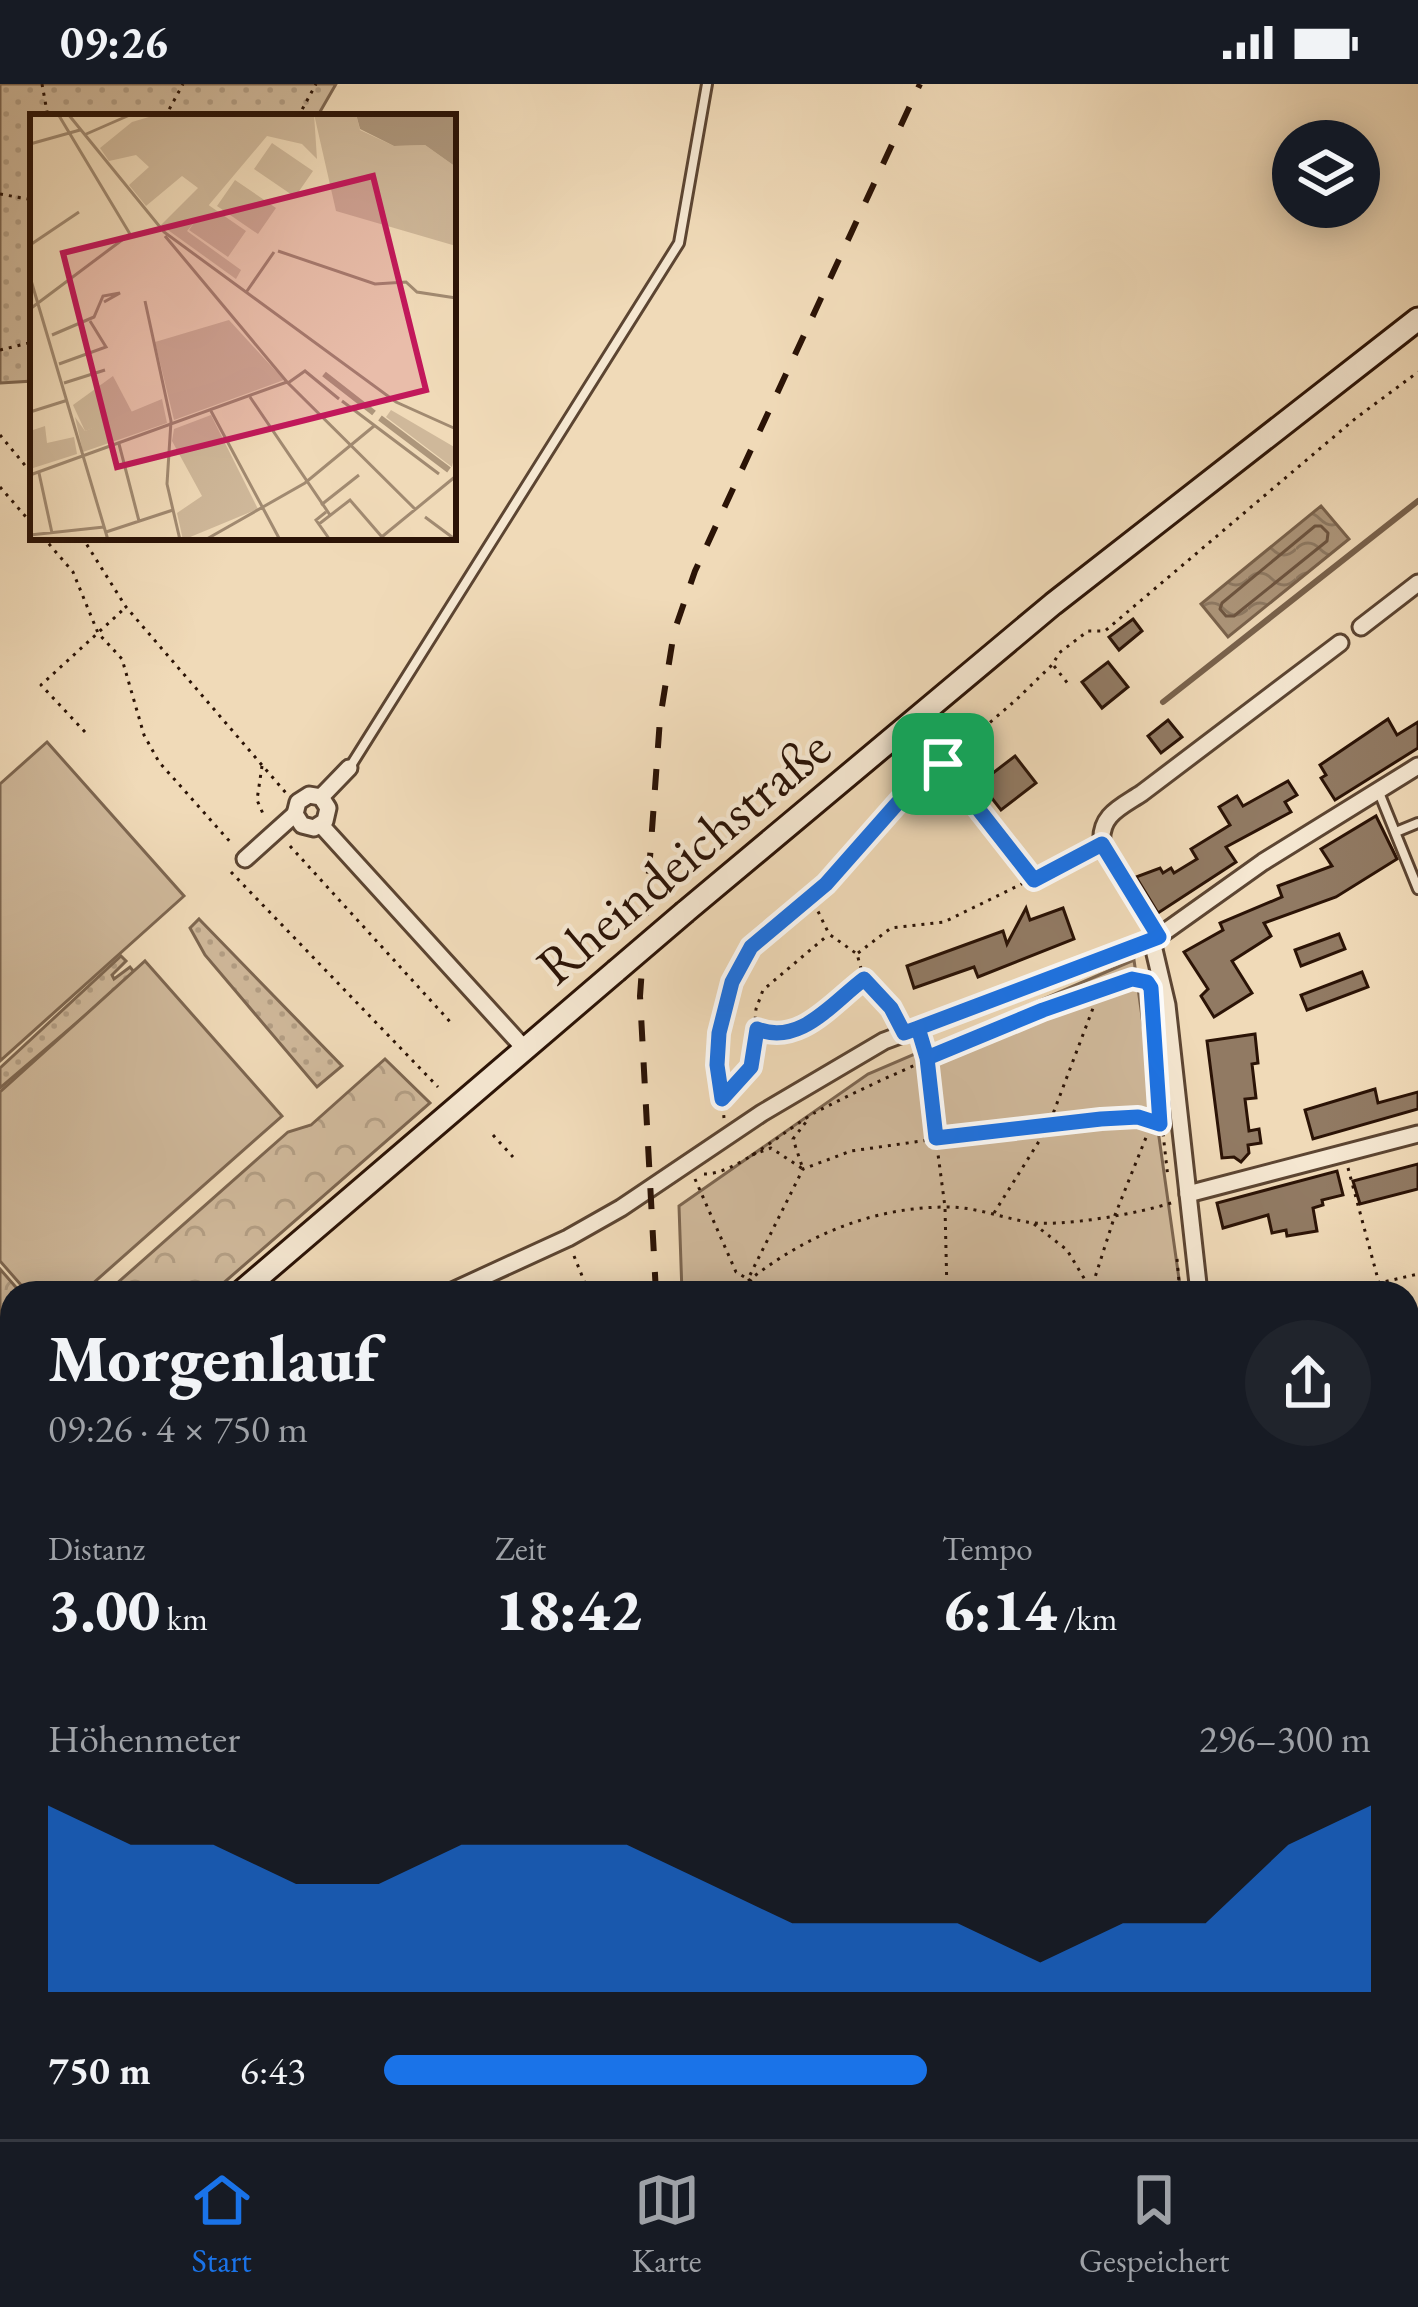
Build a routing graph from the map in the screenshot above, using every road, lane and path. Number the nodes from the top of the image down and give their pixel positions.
1 (42, 84) edge
2 (183, 84) edge
3 (316, 84) edge
4 (707, 84) edge
5 (47, 114) edge
6 (167, 114) edge
7 (300, 114) edge
8 (0, 194) edge
9 (30, 199) edge
10 (1418, 319) edge
11 (30, 343) edge
12 (0, 350) edge
13 (1418, 372) edge
14 (0, 435) edge
15 (30, 471) edge
16 (0, 487) edge
17 (30, 522) edge
18 (46, 540) edge
19 (85, 540) edge
20 (1418, 583) edge
21 (126, 607) junction
22 (1361, 627) dead end
23 (98, 633) junction
24 (1340, 643) dead end
25 (1053, 664) junction
26 (1069, 685) dead end
27 (85, 732) dead end
28 (943, 764) junction
29 (262, 766) junction
30 (1418, 766) edge
31 (349, 769) joint
32 (1378, 790) junction
33 (321, 797) junction
34 (294, 804) junction
35 (1418, 823) edge
36 (321, 825) junction
37 (277, 831) junction
38 (1396, 832) junction
39 (1102, 844) junction
40 (245, 859) joint
41 (231, 872) dead end
42 (1034, 880) junction
43 (1418, 889) edge
44 (811, 897) junction
45 (829, 934) junction
46 (1156, 939) junction
47 (856, 954) junction
48 (864, 979) junction
49 (1147, 982) dead end
50 (1099, 993) junction
51 (453, 1025) dead end
52 (1152, 1028) dead end
53 (757, 1029) junction
54 (911, 1030) junction
55 (524, 1048) junction
56 (927, 1058) junction
57 (438, 1087) dead end
58 (812, 1114) junction
59 (1160, 1124) junction
60 (1048, 1127) junction
61 (1418, 1134) edge
62 (493, 1135) dead end
63 (936, 1138) junction
64 (1344, 1155) junction
65 (514, 1157) dead end
66 (744, 1157) junction
67 (803, 1169) junction
68 (692, 1173) dead end
69 (714, 1174) dead end
70 (1168, 1184) dead end
71 (1188, 1194) junction
72 (946, 1207) junction
73 (994, 1213) junction
74 (1114, 1215) junction
75 (1032, 1223) junction
76 (568, 1238) junction
77 (1176, 1248) dead end
78 (1418, 1274) edge
79 (253, 1281) edge
80 (474, 1281) edge
81 (584, 1281) edge
82 (748, 1281) junction
83 (947, 1281) edge
84 (1085, 1281) edge
85 (1094, 1281) edge
86 (1179, 1281) edge
87 (1198, 1281) edge
88 (1378, 1281) edge
89 (1388, 1281) edge

1 - 5 path
2 - 6 path
3 - 7 path
4 - 31 lane
8 - 9 path
10 - 55 main road, Rheindeichstraße, bridge
11 - 12 path
13 - 25 path
14 - 15 path
16 - 17 path
18 - 23 path
19 - 21 path
20 - 22 street
21 - 23 path
21 - 29 path
23 - 27 path
23 - 40 path
24 - 39 street
25 - 26 path
25 - 28 path
28 - 42 path
28 - 44 path
29 - 34 path
29 - 37 path
30 - 32 street
31 - 33 street
32 - 38 lane
32 - 46 street
33 - 34 street
33 - 36 street
34 - 36 street
34 - 37 street
35 - 38 lane
36 - 55 street
37 - 40 street
37 - 51 path
38 - 43 lane
39 - 42 path
39 - 46 street
41 - 57 path
42 - 47 path
44 - 45 path
44 - 53 path
45 - 47 path
45 - 53 path
46 - 54 street
46 - 71 street
47 - 48 path
48 - 53 path
48 - 54 path
49 - 50 path
50 - 56 path
50 - 60 path
52 - 59 path
54 - 56 path
54 - 76 street
55 - 79 main road, Rheindeichstraße
56 - 58 path
56 - 63 path
58 - 66 path
58 - 67 path
59 - 60 path
59 - 70 path
59 - 74 path
60 - 63 path
60 - 73 path
61 - 64 street
62 - 65 path
63 - 67 path
63 - 72 path
64 - 71 street
64 - 88 path
66 - 67 path
66 - 69 path
67 - 82 path
68 - 82 path
71 - 74 path
71 - 87 street
72 - 73 path
72 - 82 path
72 - 83 path
73 - 75 path
74 - 75 path
74 - 85 path
75 - 84 path
76 - 80 street
76 - 81 path
77 - 86 path
78 - 89 path

